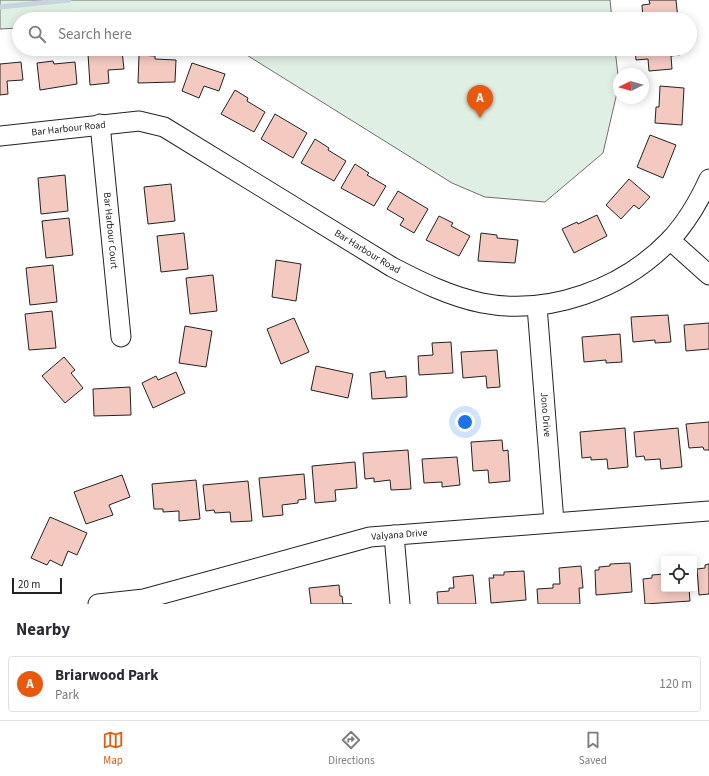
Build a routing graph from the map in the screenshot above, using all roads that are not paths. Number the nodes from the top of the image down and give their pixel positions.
1 (100, 124) junction
2 (0, 136) edge
3 (709, 179) edge
4 (670, 240) junction
5 (709, 275) edge
6 (537, 306) junction
7 (121, 338) dead end
8 (709, 511) edge
9 (554, 522) junction
10 (394, 535) junction
11 (144, 601) edge
12 (98, 604) edge
13 (400, 604) edge

1 - 2 street, Bar Harbour Road
1 - 6 street, Bar Harbour Road
1 - 7 street, Bar Harbour Court
3 - 4 street, Bar Harbour Road
4 - 5 street
4 - 6 street, Bar Harbour Road
6 - 9 street, Jono Drive
8 - 9 street, Valyana Drive
9 - 10 street, Valyana Drive
10 - 11 street, Valyana Drive
10 - 13 street
11 - 12 street, Valyana Drive

